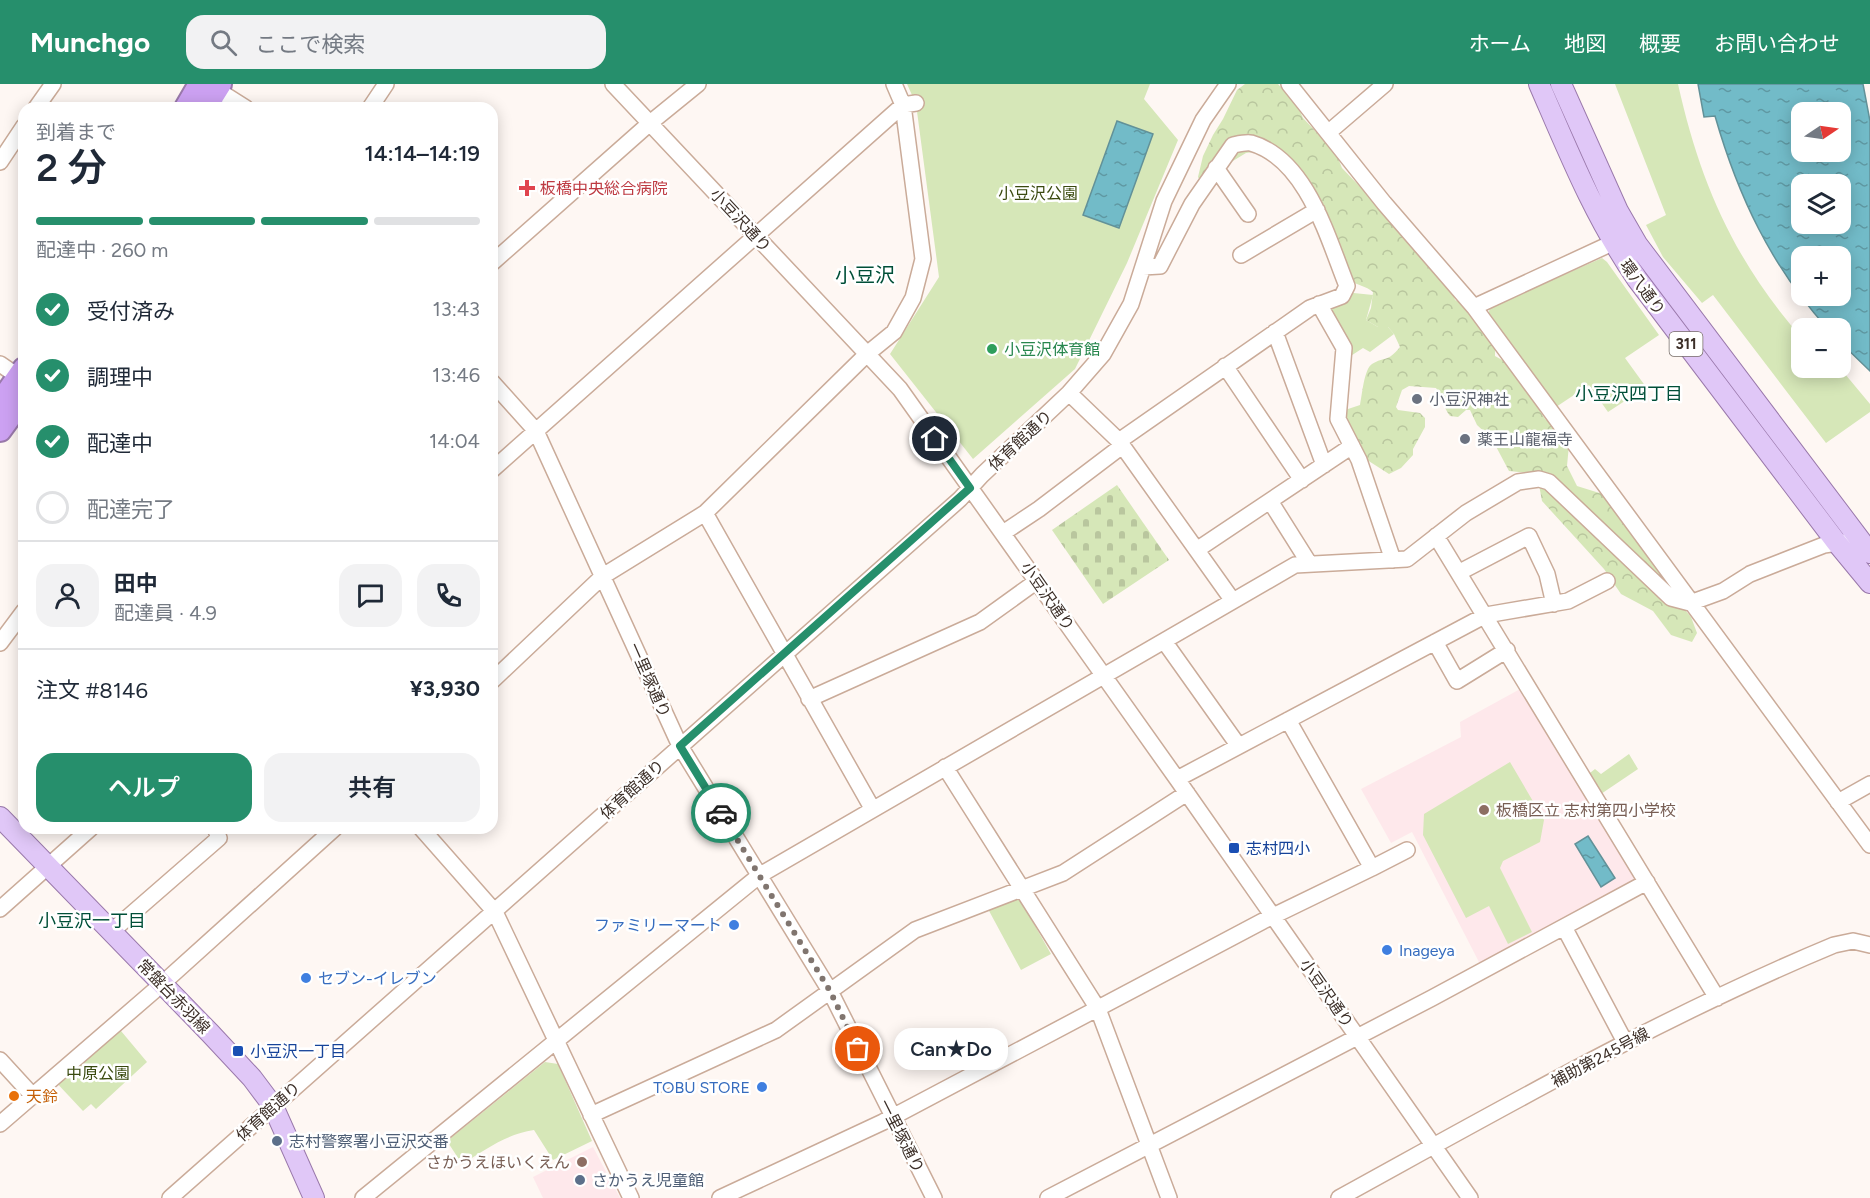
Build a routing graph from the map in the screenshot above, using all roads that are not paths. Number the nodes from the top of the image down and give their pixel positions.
1 (53, 84) edge
2 (386, 84) edge
3 (613, 84) edge
4 (698, 84) edge
5 (894, 84) edge
6 (1228, 84) edge
7 (1289, 84) edge
8 (1385, 84) edge
9 (1539, 84) edge
10 (1561, 84) edge
11 (210, 90) edge
12 (40, 102) edge
13 (194, 102) edge
14 (234, 102) edge
15 (374, 102) edge
16 (909, 104) junction
17 (650, 123) junction
18 (1329, 132) junction
19 (18, 135) edge
20 (0, 162) edge
21 (1216, 168) junction
22 (1317, 210) junction
23 (1248, 214) dead end
24 (1631, 234) junction
25 (756, 236) junction
26 (1613, 244) junction
27 (1241, 255) dead end
28 (498, 258) edge
29 (1143, 267) junction
30 (1319, 304) junction
31 (1473, 307) junction
32 (1275, 332) junction
33 (867, 354) junction
34 (0, 364) edge
35 (1225, 366) junction
36 (18, 378) edge
37 (18, 385) edge
38 (498, 389) edge
39 (18, 390) edge
40 (1070, 393) junction
41 (0, 403) edge
42 (0, 430) edge
43 (536, 431) junction
44 (1121, 443) junction
45 (1352, 446) junction
46 (498, 465) edge
47 (1324, 465) junction
48 (1302, 480) junction
49 (970, 488) junction
50 (1269, 501) junction
51 (705, 513) junction
52 (1003, 533) junction
53 (1436, 536) junction
54 (1837, 543) junction
55 (1867, 544) edge
56 (1197, 549) junction
57 (1393, 560) junction
58 (1309, 563) junction
59 (1460, 573) junction
60 (603, 576) junction
61 (1037, 581) junction
62 (1607, 581) dead end
63 (1870, 583) edge
64 (1233, 601) junction
65 (1690, 603) junction
66 (1554, 604) junction
67 (1486, 615) junction
68 (18, 619) edge
69 (1164, 641) junction
70 (0, 642) edge
71 (1435, 642) junction
72 (1507, 650) junction
73 (784, 655) junction
74 (498, 675) edge
75 (1104, 676) junction
76 (809, 699) junction
77 (1288, 720) junction
78 (1238, 745) junction
79 (680, 746) junction
80 (945, 767) junction
81 (1177, 779) junction
82 (1870, 784) edge
83 (1187, 793) junction
84 (1838, 802) junction
85 (872, 808) junction
86 (0, 817) edge
87 (84, 834) edge
88 (217, 834) edge
89 (328, 834) edge
90 (426, 834) edge
91 (1870, 845) edge
92 (1407, 850) dead end
93 (47, 866) junction
94 (1372, 868) junction
95 (760, 874) junction
96 (1647, 882) junction
97 (1022, 888) junction
98 (0, 909) edge
99 (495, 912) junction
100 (1273, 917) junction
101 (1564, 927) junction
102 (111, 932) junction
103 (1870, 945) edge
104 (162, 984) junction
105 (830, 991) junction
106 (1717, 998) junction
107 (1098, 1009) junction
108 (1357, 1036) junction
109 (557, 1041) junction
110 (1625, 1042) junction
111 (0, 1060) edge
112 (33, 1096) junction
113 (273, 1106) junction
114 (591, 1115) junction
115 (893, 1117) junction
116 (0, 1124) edge
117 (1149, 1144) junction
118 (1435, 1146) junction
119 (171, 1198) edge
120 (314, 1198) edge
121 (363, 1198) edge
122 (631, 1198) edge
123 (720, 1198) edge
124 (934, 1198) edge
125 (1048, 1198) edge
126 (1169, 1198) edge
127 (1339, 1198) edge
128 (1470, 1198) edge

1 - 12 street
2 - 15 street
3 - 17 street, 小豆沢通り
4 - 17 street
5 - 16 street
6 - 29 street, 体育館通り
7 - 18 street
8 - 18 street
9 - 26 main road, 環八通り / 311
10 - 24 main road, 環八通り / 311
11 - 13 highway
11 - 14 street
16 - 25 street
16 - 33 street
17 - 25 street, 小豆沢通り
17 - 28 street
18 - 31 street
19 - 20 street
21 - 22 street
21 - 23 street
21 - 29 street
22 - 27 street
22 - 30 street
24 - 26 street
24 - 55 main road, 環八通り / 311
25 - 33 street, 小豆沢通り
25 - 43 street
26 - 31 street
26 - 54 main road, 環八通り / 311
29 - 40 street, 体育館通り
30 - 32 street
30 - 45 street
31 - 65 street
32 - 35 street
32 - 47 street
33 - 49 street, 小豆沢通り
33 - 51 street
34 - 36 street
35 - 44 street
35 - 48 street
37 - 41 highway
38 - 43 street, 一里塚通り
39 - 42 highway
40 - 44 street
40 - 49 street, 体育館通り
43 - 46 street
43 - 60 street, 一里塚通り
44 - 52 street
44 - 56 street
45 - 47 street
45 - 57 street
47 - 48 street
48 - 50 street
49 - 52 street, 小豆沢通り
49 - 73 street, 体育館通り
50 - 56 street
50 - 58 street
51 - 60 street
51 - 73 street
52 - 61 street, 小豆沢通り
53 - 57 street
53 - 59 street
53 - 65 street
54 - 55 street
54 - 63 main road, 環八通り / 311
54 - 65 street
56 - 64 street
57 - 58 street
58 - 64 street
59 - 66 street
59 - 67 street
60 - 74 street
60 - 79 street, 一里塚通り
61 - 75 street, 小豆沢通り
61 - 76 street
62 - 66 street
64 - 69 street
65 - 84 street
66 - 67 street
67 - 71 street
67 - 72 street
68 - 70 street
69 - 75 street
69 - 78 street
71 - 72 street
71 - 77 street
72 - 96 street
73 - 76 street
73 - 79 street, 体育館通り
75 - 80 street
75 - 81 street, 小豆沢通り
76 - 85 street
77 - 78 street
77 - 94 street
78 - 81 street
79 - 95 street, 一里塚通り
79 - 99 street, 体育館通り
80 - 85 street
80 - 97 street
81 - 83 street, 小豆沢通り
82 - 84 street
83 - 97 street
83 - 100 street, 小豆沢通り
84 - 91 street
85 - 95 street
86 - 93 main road, 常盤台赤羽線
87 - 93 street
88 - 102 street
89 - 104 street
90 - 99 street
92 - 94 street
93 - 98 street
93 - 102 main road, 常盤台赤羽線
94 - 100 street
95 - 105 street, 一里塚通り
95 - 109 street
96 - 101 street
96 - 106 street
97 - 105 street
97 - 107 street
99 - 109 street
99 - 113 street, 体育館通り
100 - 107 street
100 - 108 street, 小豆沢通り
101 - 108 street
101 - 110 street
102 - 104 main road, 常盤台赤羽線
103 - 106 street, 補助第245号線
104 - 112 street
104 - 113 main road, 常盤台赤羽線
105 - 114 street
105 - 115 street, 一里塚通り
106 - 110 street, 補助第245号線
107 - 115 street
107 - 117 street
108 - 117 street
108 - 118 street, 小豆沢通り
109 - 114 street
109 - 121 street
110 - 118 street, 補助第245号線
111 - 112 street
112 - 116 street
113 - 119 street, 体育館通り
113 - 120 main road, 常盤台赤羽線
114 - 122 street
115 - 123 street
115 - 124 street, 一里塚通り
117 - 125 street
117 - 126 street
118 - 127 street, 補助第245号線
118 - 128 street, 小豆沢通り

